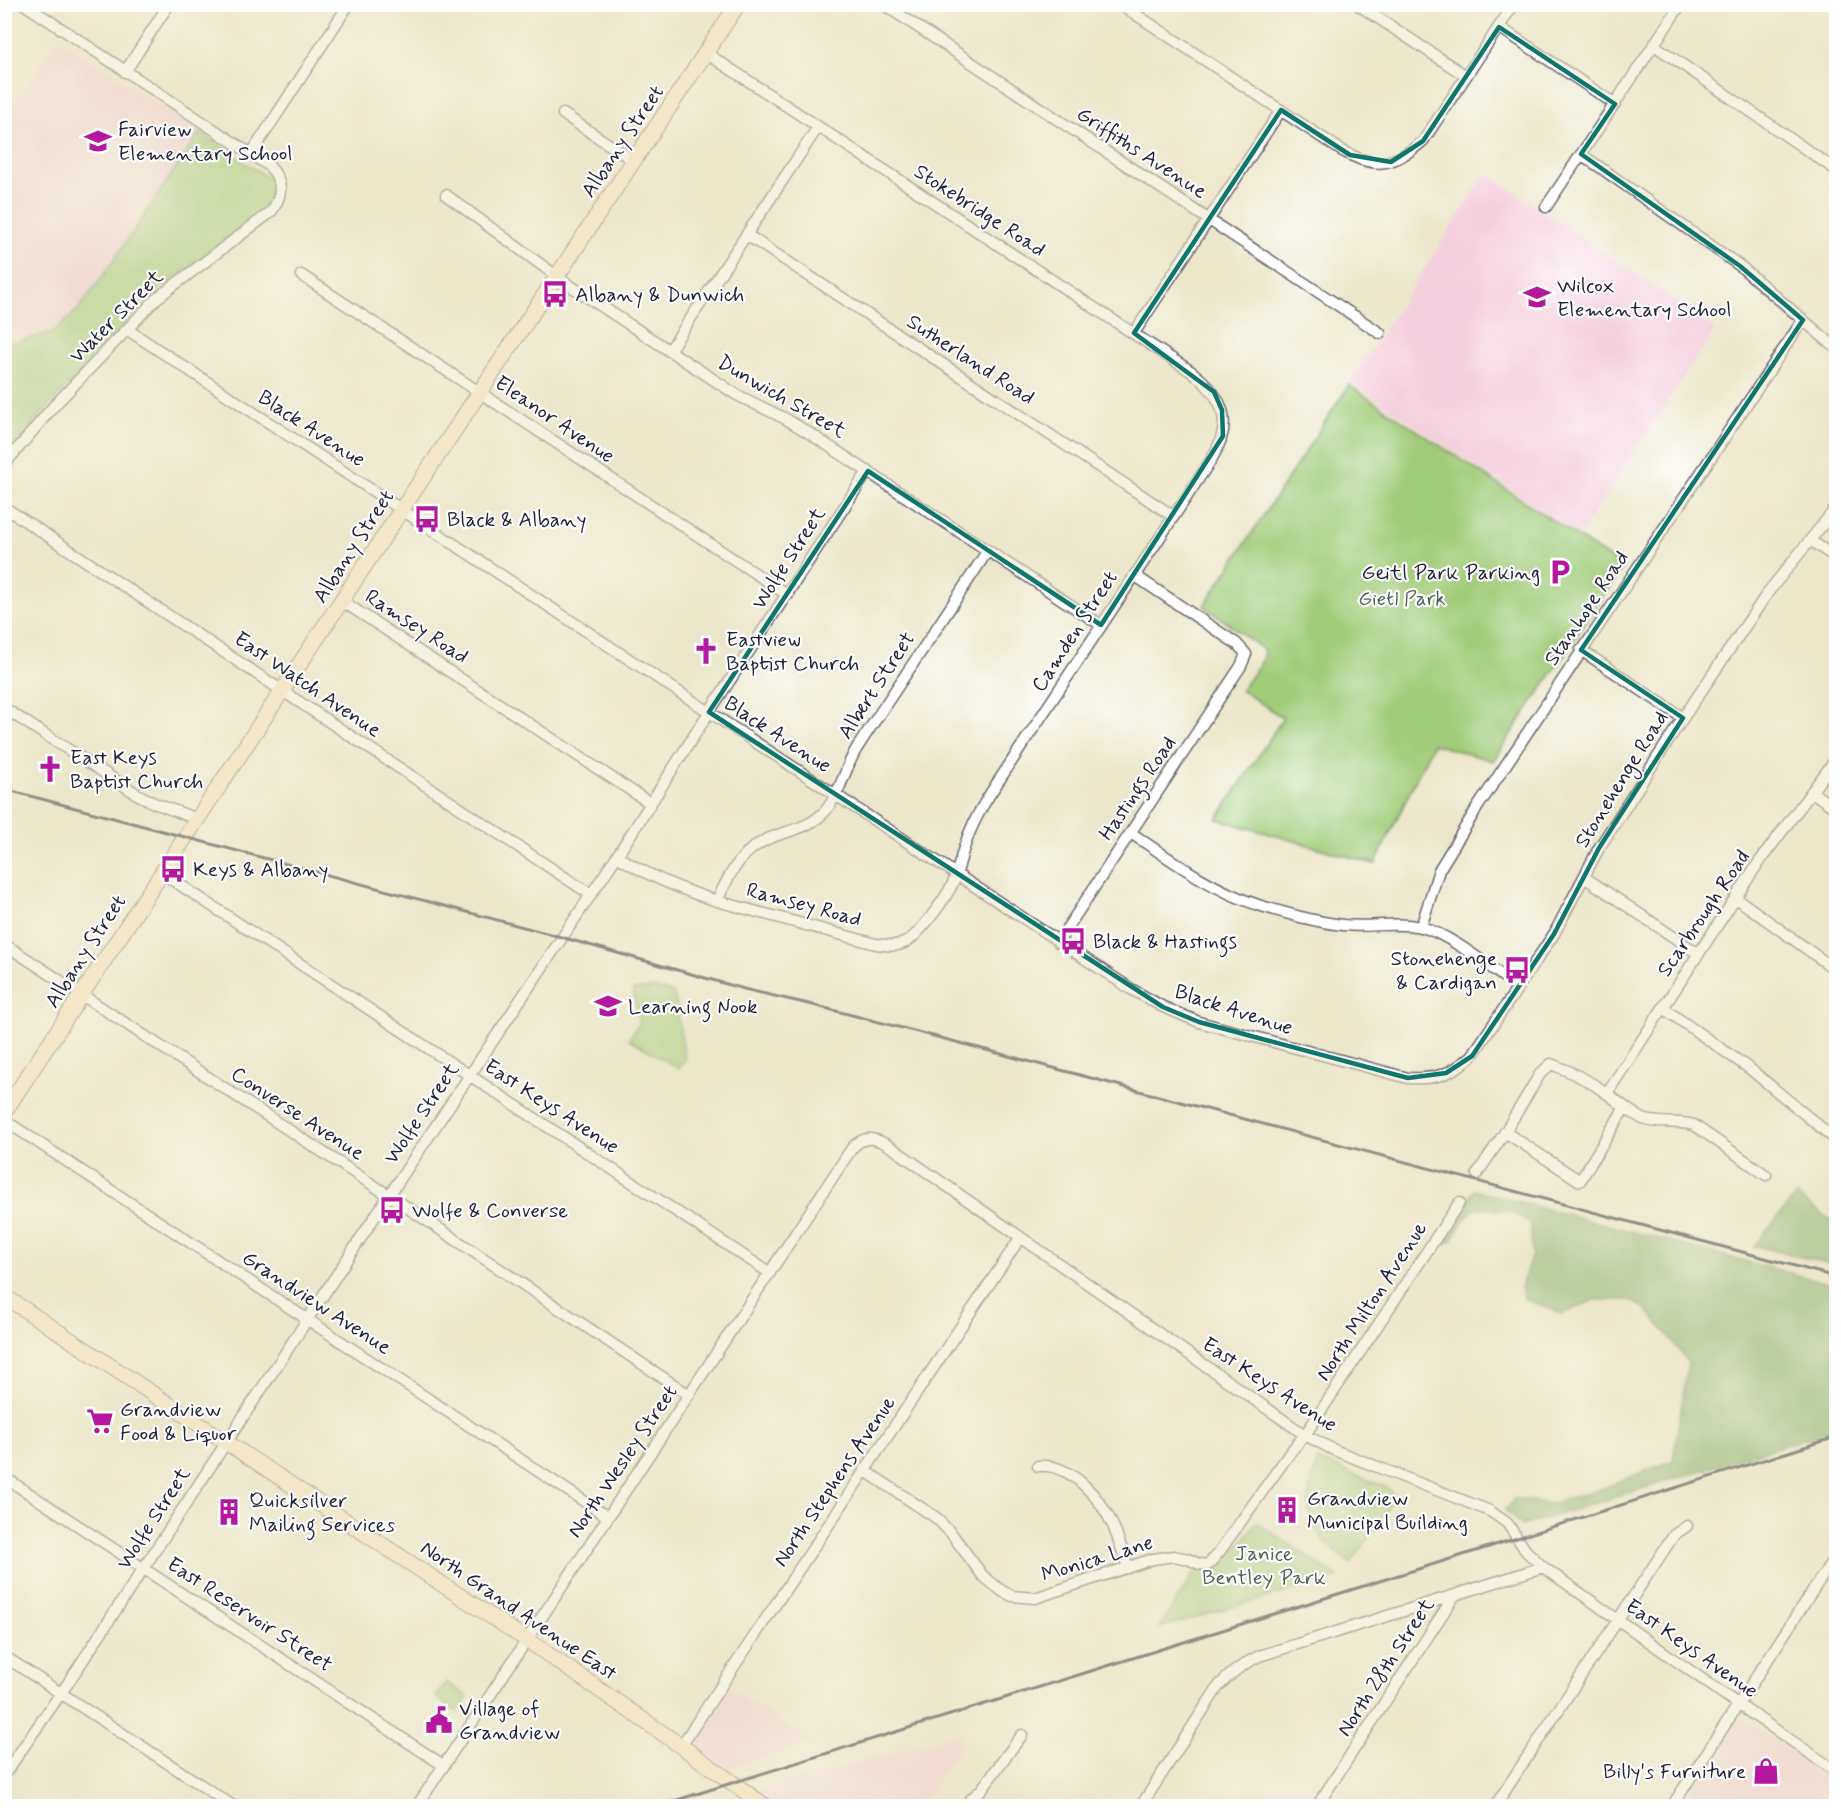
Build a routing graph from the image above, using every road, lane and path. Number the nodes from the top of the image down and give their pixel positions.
1 (24, 4) edge
2 (169, 4) edge
3 (349, 4) edge
4 (738, 4) edge
5 (883, 4) edge
6 (1120, 4) edge
7 (1357, 4) edge
8 (1514, 4) edge
9 (1681, 4) edge
10 (1499, 27) junction
11 (1654, 45) junction
12 (706, 53) junction
13 (125, 72) junction
14 (1466, 76) junction
15 (1615, 104) junction
16 (1281, 110) junction
17 (563, 114) dead end
18 (818, 127) junction
19 (251, 154) junction
20 (1581, 154) junction
21 (634, 161) junction
22 (1836, 170) edge
23 (446, 195) dead end
24 (1546, 207) dead end
25 (1209, 220) junction
26 (747, 235) junction
27 (301, 276) dead end
28 (557, 277) junction
29 (1803, 320) junction
30 (128, 330) junction
31 (1134, 333) junction
32 (1380, 333) dead end
33 (1836, 348) edge
34 (669, 351) junction
35 (480, 392) junction
36 (1226, 409) joint
37 (4, 465) edge
38 (868, 471) junction
39 (4, 507) edge
40 (1836, 508) edge
41 (402, 510) junction
42 (1173, 516) junction
43 (1810, 540) junction
44 (988, 550) junction
45 (1836, 558) edge
46 (1134, 575) junction
47 (788, 595) junction
48 (342, 601) junction
49 (1101, 625) junction
50 (1581, 650) junction
51 (282, 692) junction
52 (4, 708) edge
53 (709, 712) junction
54 (1683, 718) junction
55 (1836, 759) edge
56 (1812, 792) junction
57 (835, 795) junction
58 (650, 803) junction
59 (1836, 809) edge
60 (197, 819) junction
61 (1131, 833) junction
62 (617, 856) junction
63 (162, 873) junction
64 (956, 875) junction
65 (1584, 877) junction
66 (590, 894) junction
67 (1736, 898) junction
68 (717, 901) junction
69 (1422, 927) junction
70 (1058, 942) junction
71 (4, 944) edge
72 (1699, 954) junction
73 (1836, 970) edge
74 (1518, 987) junction
75 (81, 995) junction
76 (1663, 1008) junction
77 (1446, 1073) joint
78 (470, 1076) junction
79 (1607, 1093) junction
80 (1625, 1107) junction
81 (4, 1112) edge
82 (4, 1120) edge
83 (1505, 1132) junction
84 (863, 1139) joint
85 (1836, 1140) edge
86 (1477, 1174) dead end
87 (1767, 1175) dead end
88 (389, 1196) junction
89 (1459, 1203) dead end
90 (1020, 1238) junction
91 (770, 1273) junction
92 (4, 1296) edge
93 (309, 1319) junction
94 (689, 1395) junction
95 (1305, 1435) junction
96 (227, 1442) junction
97 (1038, 1466) dead end
98 (864, 1470) junction
99 (4, 1477) edge
100 (608, 1517) junction
101 (1687, 1526) dead end
102 (1836, 1555) edge
103 (1208, 1565) joint
104 (1543, 1567) junction
105 (144, 1568) junction
106 (1128, 1568) junction
107 (1455, 1595) junction
108 (1618, 1620) junction
109 (527, 1640) junction
110 (4, 1656) edge
111 (61, 1692) junction
112 (1739, 1705) junction
113 (1022, 1735) dead end
114 (681, 1746) junction
115 (443, 1765) junction
116 (1836, 1771) edge
117 (4, 1775) edge
118 (233, 1806) edge
119 (417, 1806) edge
120 (765, 1806) edge
121 (966, 1806) edge
122 (1141, 1806) edge
123 (1317, 1806) edge
124 (1495, 1806) edge
125 (1672, 1806) edge

1 - 13 street
2 - 13 street
3 - 19 street
4 - 12 street, Albany Street
5 - 25 street, Griffiths Avenue
6 - 16 street
7 - 14 street
8 - 10 street
9 - 11 street
10 - 14 street
10 - 15 street
11 - 15 street
11 - 22 street
12 - 18 street, Stokebridge Road
12 - 21 street, Albany Street
13 - 19 street
14 - 16 street
15 - 20 street
16 - 25 street
17 - 21 street
18 - 26 street
18 - 31 street, Stokebridge Road
19 - 30 street, Water Street
20 - 24 street
20 - 29 street
21 - 28 street, Albany Street
23 - 28 street, Dunwich Street
25 - 31 street
25 - 32 street, Griffiths Avenue
26 - 34 street
26 - 42 street, Sutherland Road
27 - 35 street, Eleanor Avenue
28 - 34 street, Dunwich Street
28 - 35 street, Albany Street
29 - 33 street
29 - 50 street, Stanhope Road
30 - 37 street, Water Street
30 - 41 street, Black Avenue
31 - 36 street, Stokebridge Road
34 - 38 street, Dunwich Street
35 - 41 street, Albany Street
35 - 47 street, Eleanor Avenue
36 - 42 street, Camden Street
38 - 44 street, Dunwich Street
38 - 47 street, Wolfe Street
39 - 51 street, East Watch Avenue
40 - 43 street, Stonehenge Road
41 - 48 street, Albany Street
41 - 53 street, Black Avenue
42 - 46 street, Camden Street
43 - 45 street
43 - 54 street, Stonehenge Road
44 - 49 street, Dunwich Street
44 - 57 street, Albert Street
46 - 49 street, Camden Street
46 - 61 street, Hastings Road
47 - 53 street, Wolfe Street
48 - 51 street, Albany Street
48 - 58 street, Ramsey Road
49 - 64 street, Camden Street
50 - 54 street
50 - 69 street, Stanhope Road
51 - 60 street, Albany Street
51 - 66 street, East Watch Avenue
52 - 60 street
53 - 57 street, Black Avenue
53 - 58 street, Wolfe Street
54 - 65 street, Stonehenge Road
55 - 56 street, Scarbrough Road
56 - 59 street
56 - 67 street, Scarbrough Road
57 - 64 street, Black Avenue
57 - 68 street, Albert Street
58 - 62 street, Wolfe Street
60 - 63 street, Albany Street
61 - 69 street
61 - 70 street, Hastings Road
62 - 66 street, Wolfe Street
62 - 68 street, Ramsey Road
63 - 75 street, Albany Street
63 - 78 street, East Keys Avenue
64 - 68 street, Ramsey Road
64 - 70 street, Black Avenue
65 - 72 street
65 - 74 street, Stonehenge Road
66 - 78 street, Wolfe Street
67 - 72 street, Scarbrough Road
67 - 73 street
69 - 74 street
70 - 77 street, Black Avenue
71 - 75 street, Converse Avenue
72 - 76 street, Scarbrough Road
74 - 77 street, Stonehenge Road
75 - 81 street, Albany Street
75 - 88 street, Converse Avenue
76 - 79 street, Scarbrough Road
76 - 85 street
78 - 88 street, Wolfe Street
78 - 91 street, East Keys Avenue
79 - 80 street
79 - 83 street
80 - 83 street
80 - 87 street
82 - 93 street, Grandview Avenue
83 - 86 street
84 - 90 street, East Keys Avenue
84 - 91 street, North Wesley Street
88 - 93 street, Wolfe Street
88 - 94 street, Converse Avenue
89 - 95 street, North Milton Avenue
90 - 95 street, East Keys Avenue
90 - 98 street, North Stephens Avenue
91 - 94 street, North Wesley Street
92 - 96 street, North Grand Avenue East
93 - 96 street, Wolfe Street
93 - 100 street, Grandview Avenue
94 - 100 street, North Wesley Street
95 - 103 street, North Milton Avenue
95 - 104 street, East Keys Avenue
96 - 105 street, Wolfe Street
96 - 109 street, North Grand Avenue East
97 - 106 street
98 - 106 street, Monica Lane
98 - 114 street, North Stephens Avenue
99 - 105 street, East Reservoir Street
100 - 109 street, North Wesley Street
101 - 108 street
102 - 112 street
103 - 106 street, Monica Lane
104 - 107 street, North 28th Street
104 - 108 street, East Keys Avenue
105 - 111 street, Wolfe Street
105 - 115 street, East Reservoir Street
107 - 122 street
107 - 123 street, North 28th Street
108 - 112 street, East Keys Avenue
108 - 124 street
109 - 114 street, North Grand Avenue East
109 - 115 street, North Wesley Street
110 - 111 street
111 - 117 street, Wolfe Street
111 - 118 street
112 - 116 street, East Keys Avenue
112 - 125 street
113 - 121 street
114 - 120 street, North Grand Avenue East
115 - 119 street, North Wesley Street

